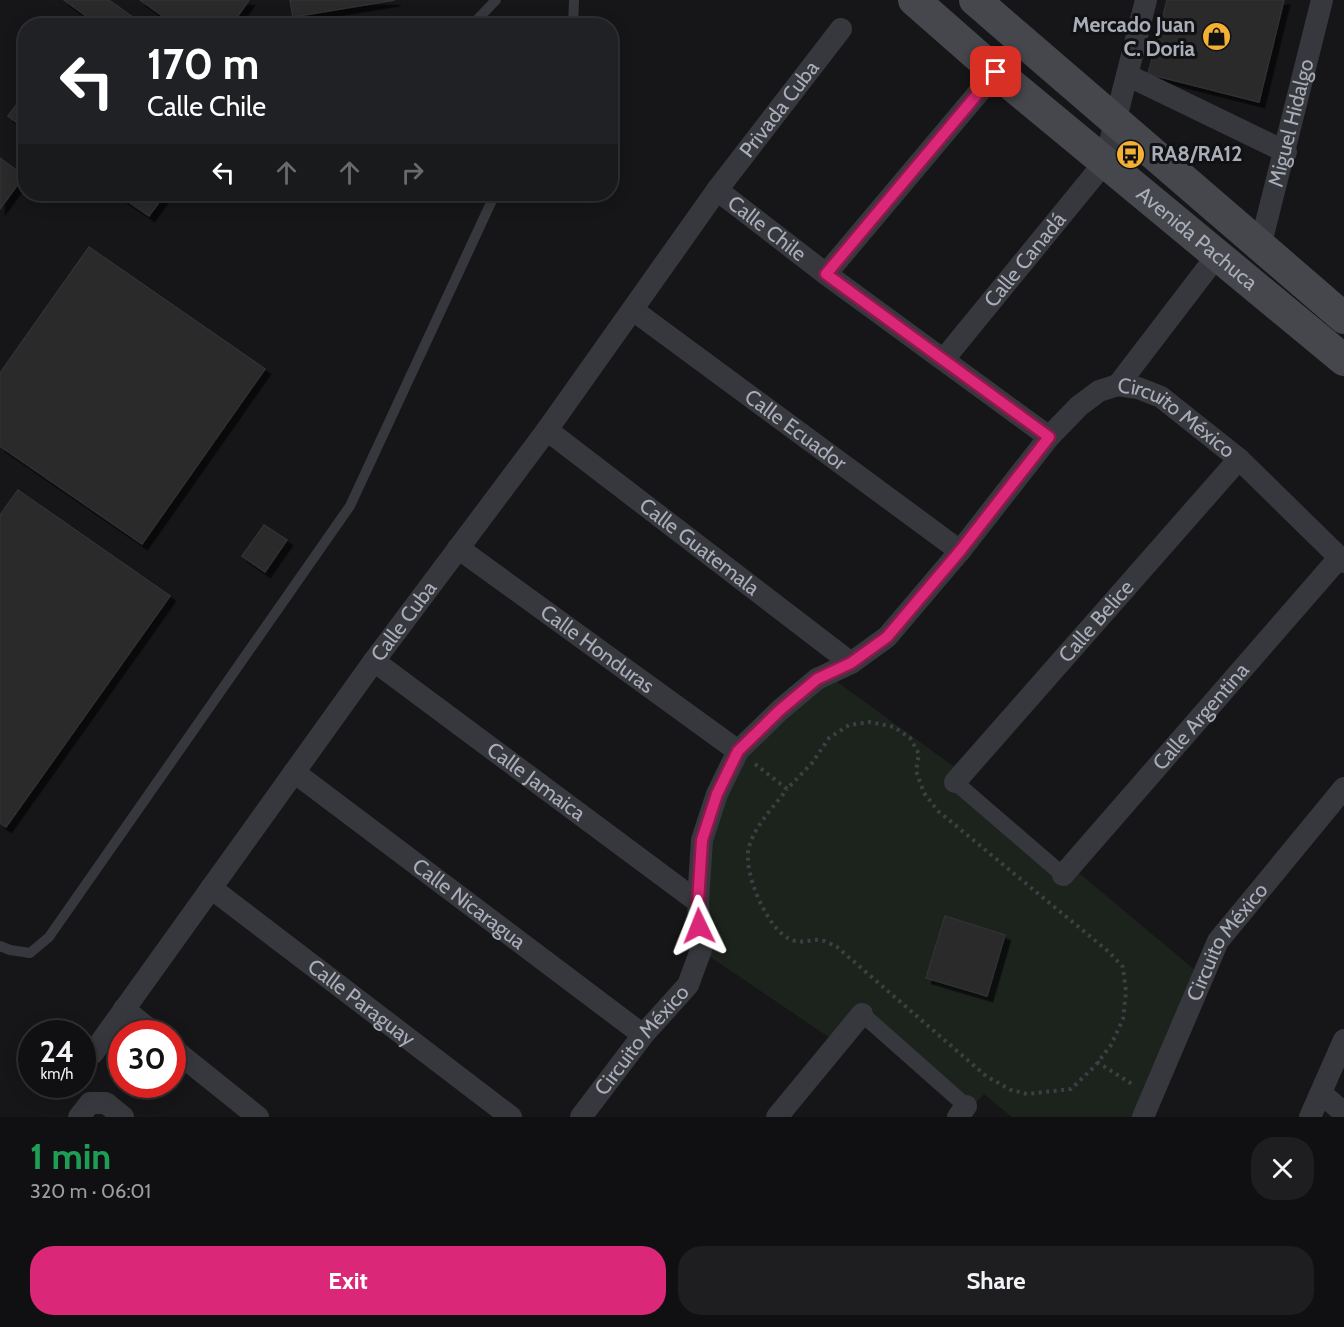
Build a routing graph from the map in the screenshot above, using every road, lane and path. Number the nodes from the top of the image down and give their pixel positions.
1 (496, 0) edge
2 (574, 0) edge
3 (914, 0) edge
4 (975, 0) edge
5 (1146, 0) edge
6 (1322, 0) edge
7 (479, 18) edge
8 (573, 18) edge
9 (842, 29) dead end
10 (996, 72) junction
11 (1127, 75) junction
12 (1115, 122) junction
13 (1286, 152) junction
14 (1105, 162) junction
15 (717, 190) junction
16 (492, 201) edge
17 (1260, 247) junction
18 (1209, 266) dead end
19 (826, 274) junction
20 (633, 310) junction
21 (1344, 318) edge
22 (944, 359) junction
23 (1344, 360) edge
24 (1118, 385) junction
25 (547, 430) junction
26 (1049, 437) junction
27 (1239, 459) junction
28 (458, 548) junction
29 (960, 551) junction
30 (1342, 560) edge
31 (374, 661) junction
32 (851, 663) junction
33 (738, 751) junction
34 (294, 772) junction
35 (955, 782) joint
36 (1344, 788) edge
37 (787, 789) junction
38 (1063, 875) joint
39 (211, 888) junction
40 (698, 902) junction
41 (0, 946) edge
42 (124, 1009) junction
43 (862, 1014) joint
44 (138, 1020) edge
45 (643, 1035) junction
46 (1344, 1040) edge
47 (96, 1049) edge
48 (186, 1059) edge
49 (1098, 1062) junction
50 (1322, 1093) junction
51 (1148, 1107) edge
52 (85, 1110) edge
53 (962, 1112) edge
54 (1344, 1113) edge
55 (123, 1117) edge
56 (258, 1117) edge
57 (511, 1117) edge
58 (581, 1117) edge
59 (777, 1117) edge
60 (1310, 1117) edge

1 - 7 lane
2 - 8 lane
3 - 10 main road, Avenida Pachuca
4 - 12 main road, Avenida Pachuca
5 - 11 street
6 - 13 street, Miguel Hidalgo
9 - 15 street, Privada Cuba
10 - 14 main road, Avenida Pachuca
10 - 19 street
11 - 12 street
11 - 13 street
12 - 14 street
12 - 17 main road, Avenida Pachuca
13 - 17 street, Miguel Hidalgo
14 - 22 street, Calle Canadá
14 - 23 main road, Avenida Pachuca
15 - 19 street, Calle Chile
15 - 20 street, Calle Cuba
16 - 41 lane
17 - 21 main road, Avenida Pachuca
18 - 24 street
19 - 22 street, Calle Chile
20 - 25 street, Calle Cuba
20 - 29 street, Calle Ecuador
22 - 26 street, Calle Chile
24 - 26 street, Circuito México
24 - 27 street, Circuito México
25 - 28 street, Calle Cuba
25 - 32 street, Calle Guatemala
26 - 29 street, Circuito México
27 - 30 street, Circuito México
27 - 35 street, Calle Belice
28 - 31 street, Calle Cuba
28 - 33 street, Calle Honduras
29 - 32 street, Circuito México
30 - 38 street, Calle Argentina
31 - 34 street, Calle Cuba
31 - 40 street, Calle Jamaica
32 - 33 street, Circuito México
33 - 37 path
33 - 40 street, Circuito México
34 - 39 street, Calle Cuba
34 - 45 street, Calle Nicaragua
35 - 38 street
36 - 51 street, Circuito México
37 - 49 path
37 - 49 path
39 - 42 street, Calle Cuba
39 - 57 street, Calle Paraguay
40 - 45 street, Circuito México
42 - 44 street
42 - 47 street, Calle Cuba
43 - 53 street
43 - 59 street
45 - 58 street, Circuito México
46 - 50 street
48 - 56 street
49 - 51 path
50 - 54 street
50 - 60 street
52 - 55 street

